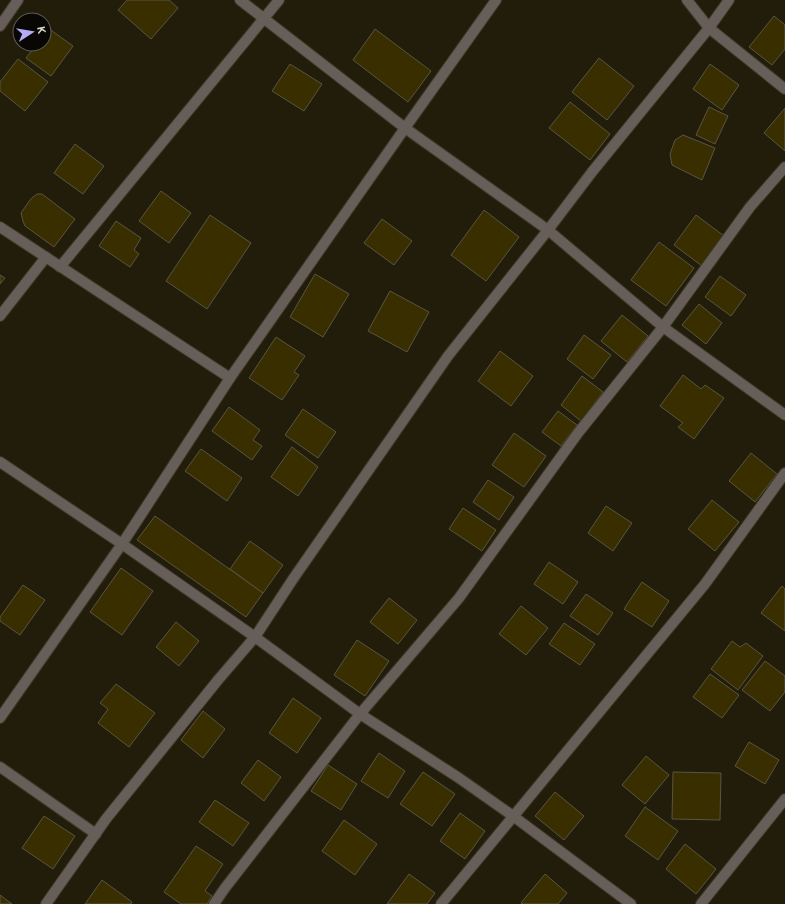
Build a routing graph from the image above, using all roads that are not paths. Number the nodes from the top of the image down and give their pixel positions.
1 (18, 0) edge
2 (240, 0) edge
3 (279, 0) edge
4 (496, 0) edge
5 (687, 0) edge
6 (729, 0) edge
7 (264, 19) junction
8 (0, 26) edge
9 (709, 28) junction
10 (785, 89) edge
11 (405, 128) junction
12 (785, 167) edge
13 (0, 227) edge
14 (548, 230) junction
15 (46, 257) junction
16 (60, 267) junction
17 (0, 316) edge
18 (663, 327) junction
19 (230, 378) junction
20 (785, 415) edge
21 (0, 462) edge
22 (785, 473) edge
23 (122, 544) junction
24 (255, 637) junction
25 (360, 714) junction
26 (0, 718) edge
27 (0, 767) edge
28 (785, 798) edge
29 (513, 816) junction
30 (96, 834) junction
31 (46, 904) edge
32 (214, 904) edge
33 (441, 904) edge
34 (631, 904) edge
35 (701, 904) edge

1 - 8 street
2 - 7 street
3 - 7 street
4 - 11 street
5 - 9 street
6 - 9 street
7 - 11 street
7 - 16 street
9 - 10 street
9 - 14 street
11 - 14 street
11 - 19 street
12 - 18 street
13 - 15 street
14 - 18 street
14 - 24 street
15 - 16 street
15 - 17 street
16 - 19 street
18 - 20 street
18 - 25 street
19 - 23 street
21 - 23 street
22 - 29 street
23 - 24 street
23 - 26 street
24 - 25 street
24 - 30 street
25 - 29 street
25 - 32 street
27 - 30 street
28 - 35 street
29 - 33 street
29 - 34 street
30 - 31 street

